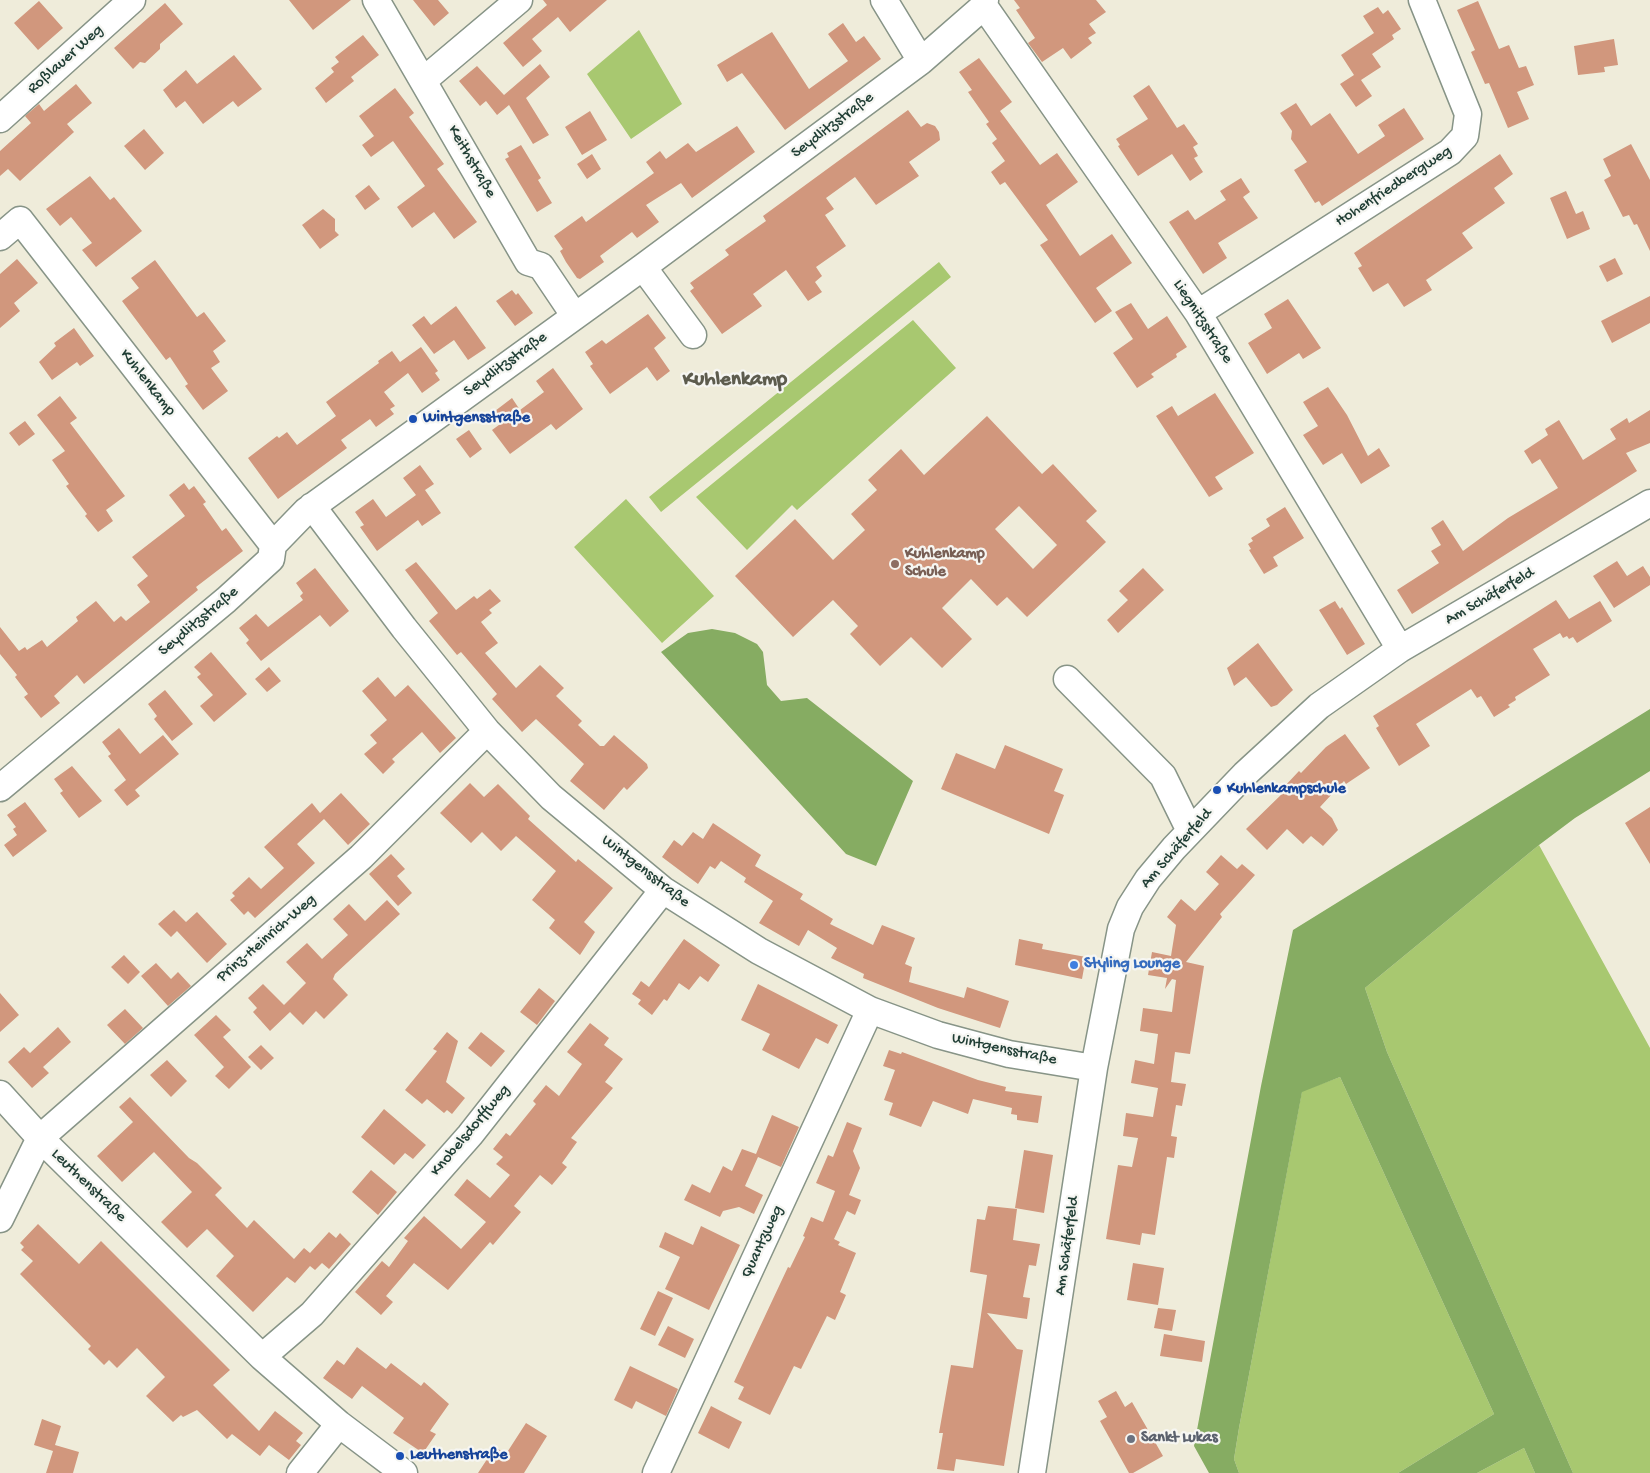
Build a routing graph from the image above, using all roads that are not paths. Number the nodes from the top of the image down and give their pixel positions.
1 (132, 0) edge
2 (376, 0) edge
3 (519, 0) edge
4 (884, 0) edge
5 (1422, 0) edge
6 (984, 3) edge
7 (921, 61) junction
8 (424, 80) junction
9 (0, 119) edge
10 (0, 237) edge
11 (643, 268) junction
12 (1198, 313) junction
13 (574, 315) junction
14 (693, 335) dead end
15 (1650, 503) edge
16 (312, 506) junction
17 (273, 545) junction
18 (1400, 649) junction
19 (1067, 679) dead end
20 (488, 731) junction
21 (0, 788) edge
22 (1190, 831) junction
23 (663, 890) junction
24 (870, 1010) junction
25 (1094, 1068) junction
26 (0, 1094) edge
27 (40, 1138) junction
28 (0, 1219) edge
29 (262, 1357) junction
30 (339, 1424) junction
31 (300, 1473) edge
32 (404, 1473) edge
33 (656, 1473) edge
34 (1032, 1473) edge

1 - 9 street, Roßlauer Weg
2 - 8 street, Keithstraße
3 - 8 street
4 - 7 street
5 - 12 street, Hohenfriedbergweg
6 - 7 street, Seydlitzstraße
6 - 12 street, Liegnitzstraße
7 - 11 street, Seydlitzstraße
8 - 13 street, Keithstraße
10 - 17 street, Kuhlenkamp
11 - 13 street, Seydlitzstraße
11 - 14 street
12 - 18 street, Liegnitzstraße
13 - 16 street, Seydlitzstraße
15 - 18 street, Am Schäferfeld
16 - 17 street, Seydlitzstraße
16 - 20 street, Wintgensstraße
17 - 21 street, Seydlitzstraße
18 - 22 street, Am Schäferfeld
19 - 22 street
20 - 23 street, Wintgensstraße
20 - 27 street, Prinz-Heinrich-Weg
22 - 25 street, Am Schäferfeld
23 - 24 street, Wintgensstraße
23 - 29 street, Knobelsdorffweg
24 - 25 street, Wintgensstraße
24 - 33 street, Quantzweg
25 - 34 street, Am Schäferfeld
26 - 27 street, Leuthenstraße
27 - 28 street
27 - 29 street, Leuthenstraße
29 - 30 street, Leuthenstraße
30 - 31 street
30 - 32 street, Leuthenstraße

